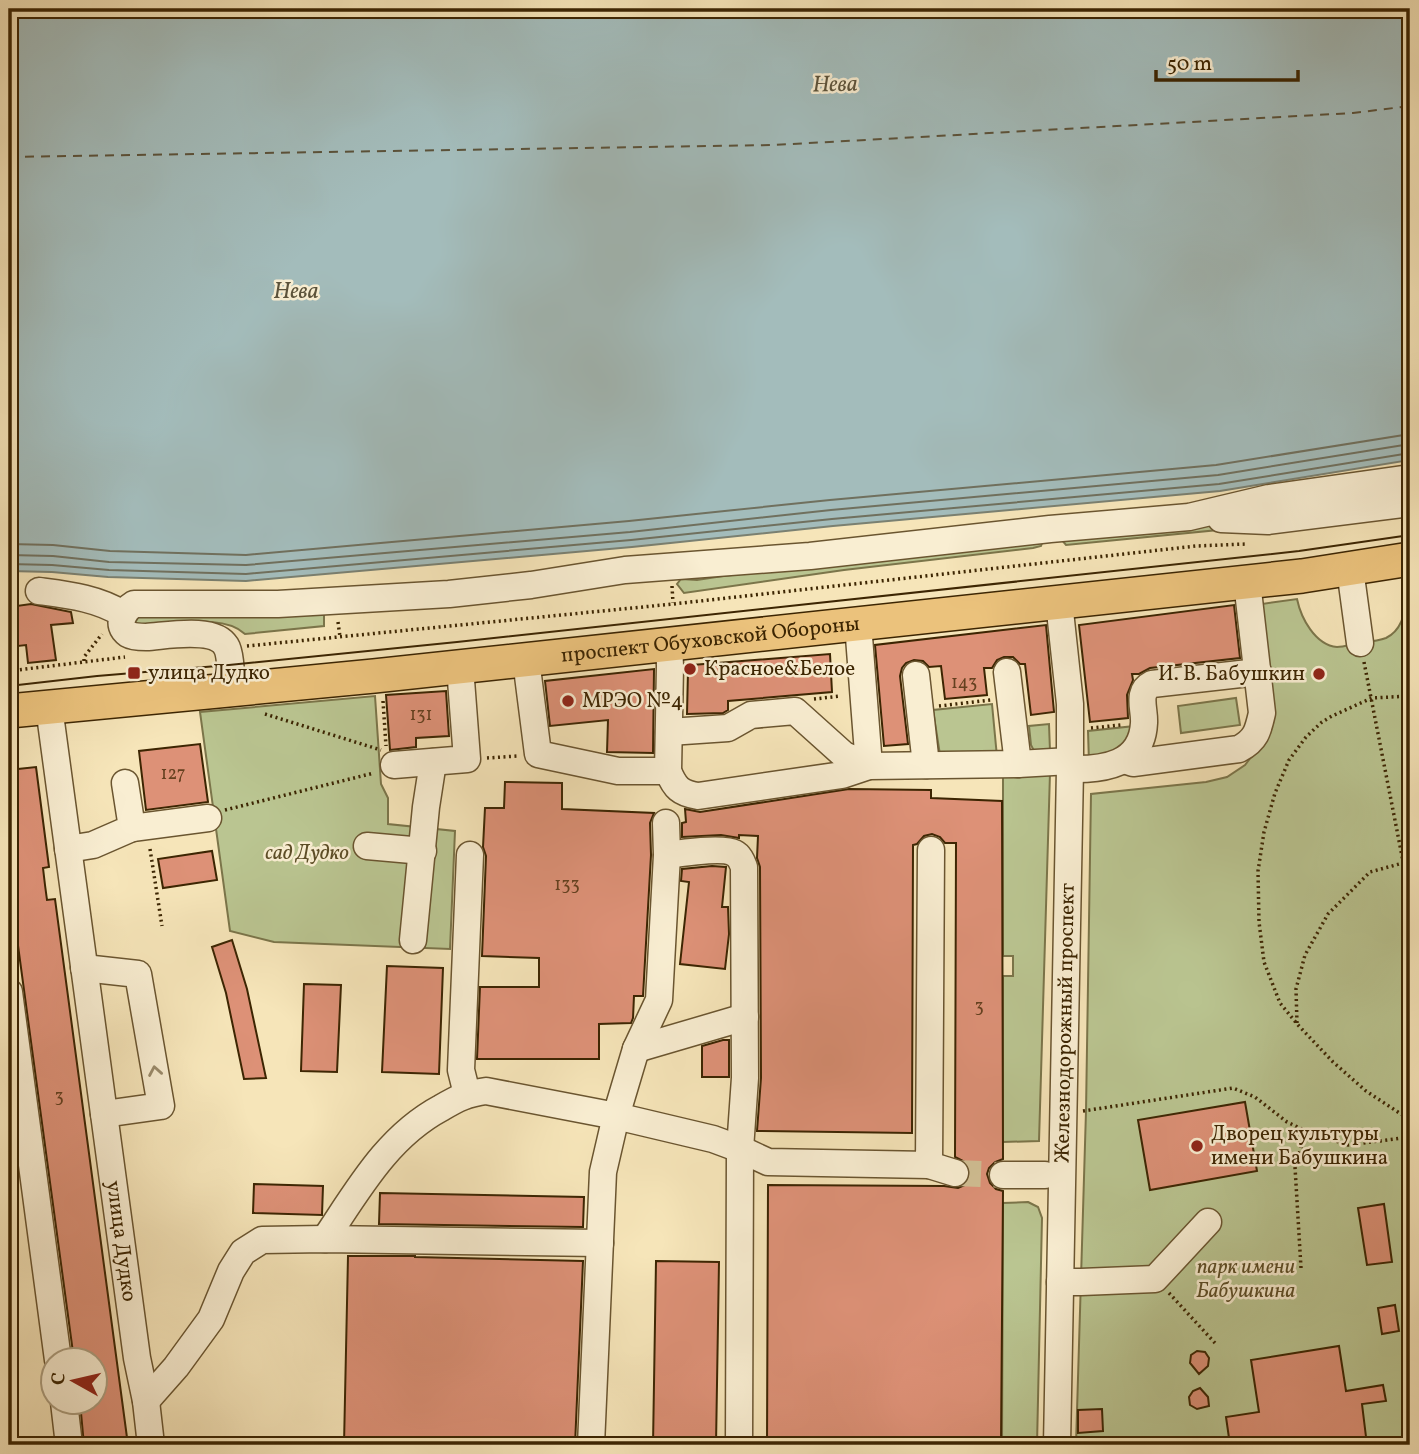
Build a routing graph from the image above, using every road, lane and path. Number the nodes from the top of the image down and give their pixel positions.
1 (1410, 478) edge
2 (1410, 503) edge
3 (1265, 511) junction
4 (1250, 544) dead end
5 (1410, 559) edge
6 (1350, 569) junction
7 (1247, 582) junction
8 (671, 583) dead end
9 (40, 591) dead end
10 (1059, 602) junction
11 (673, 604) junction
12 (338, 616) dead end
13 (122, 618) junction
14 (858, 624) junction
15 (340, 637) junction
16 (1360, 643) joint
17 (669, 644) junction
18 (240, 646) dead end
19 (526, 660) junction
20 (84, 661) dead end
21 (460, 667) junction
22 (1258, 671) junction
23 (916, 675) dead end
24 (1009, 685) joint
25 (232, 690) junction
26 (382, 691) dead end
27 (864, 694) junction
28 (1410, 696) edge
29 (1372, 698) junction
30 (49, 706) junction
31 (920, 708) junction
32 (9, 711) edge
33 (795, 711) junction
34 (258, 712) dead end
35 (1144, 722) junction
36 (1085, 729) dead end
37 (669, 732) junction
38 (538, 754) junction
39 (467, 760) junction
40 (1124, 760) junction
41 (433, 762) junction
42 (1018, 764) junction
43 (394, 765) joint
44 (926, 765) junction
45 (1070, 765) junction
46 (869, 766) junction
47 (668, 771) junction
48 (125, 783) dead end
49 (208, 818) joint
50 (666, 822) dead end
51 (139, 827) junction
52 (367, 846) dead end
53 (68, 849) junction
54 (931, 850) dead end
55 (422, 851) junction
56 (470, 855) dead end
57 (667, 855) junction
58 (1403, 863) junction
59 (1410, 897) edge
60 (162, 926) dead end
61 (414, 940) dead end
62 (84, 968) junction
63 (9, 992) edge
64 (745, 1017) junction
65 (1297, 1025) junction
66 (636, 1049) junction
67 (467, 1094) junction
68 (1079, 1112) dead end
69 (104, 1114) junction
70 (616, 1116) junction
71 (1410, 1120) edge
72 (1306, 1131) junction
73 (1410, 1136) edge
74 (740, 1149) junction
75 (929, 1165) junction
76 (955, 1173) tunnel mouth
77 (1003, 1175) tunnel mouth
78 (1045, 1175) dead end
79 (1208, 1222) dead end
80 (325, 1239) junction
81 (600, 1243) junction
82 (1301, 1268) dead end
83 (1155, 1279) junction
84 (1060, 1282) junction
85 (1410, 1289) edge
86 (1410, 1299) edge
87 (1405, 1300) junction
88 (1410, 1326) edge
89 (1215, 1343) dead end
90 (56, 1346) edge
91 (146, 1401) junction
92 (66, 1416) edge
93 (69, 1445) edge
94 (151, 1445) edge
95 (591, 1445) edge
96 (739, 1445) edge
97 (1057, 1445) edge

1 - 3 street
2 - 3 street
3 - 13 street
4 - 11 path
5 - 6 main road, проспект Обуховской Обороны
6 - 7 main road, проспект Обуховской Обороны
6 - 16 street
7 - 10 main road, проспект Обуховской Обороны
7 - 22 street
8 - 11 path
9 - 13 street
10 - 14 main road, проспект Обуховской Обороны
10 - 45 street, Железнодорожный проспект
11 - 15 path
12 - 15 path
13 - 20 path
13 - 25 street
14 - 17 main road, проспект Обуховской Обороны
14 - 27 street
15 - 18 path
16 - 29 path
17 - 19 main road, проспект Обуховской Обороны
17 - 37 street
19 - 21 main road, проспект Обуховской Обороны
19 - 38 street
21 - 25 main road, проспект Обуховской Обороны
21 - 39 street
22 - 35 street
22 - 40 street
23 - 31 street
24 - 31 path
24 - 42 street
25 - 30 main road, проспект Обуховской Обороны
26 - 34 path
27 - 33 path
27 - 46 street
28 - 29 path
29 - 58 path
29 - 65 path
30 - 32 main road, проспект Обуховской Обороны
30 - 53 street, улица Дудко
31 - 44 street
33 - 37 street
33 - 46 street
35 - 36 path
35 - 40 street
37 - 47 street
38 - 39 path
38 - 47 street
39 - 41 street
40 - 45 street
41 - 43 street
41 - 55 street
42 - 44 street
42 - 45 street
43 - 49 path
44 - 46 street
45 - 84 street, Железнодорожный проспект
46 - 47 street
48 - 51 street
49 - 51 street
50 - 57 street
51 - 53 street
51 - 60 path
52 - 55 street
53 - 62 street, улица Дудко
54 - 75 street
55 - 61 street
56 - 67 street
57 - 64 street
57 - 66 street
58 - 59 path
58 - 65 path
62 - 69 street, улица Дудко
69 -> 62 street
63 - 90 street
64 - 66 street
64 - 74 street
65 - 71 path
66 - 70 street
67 - 70 street
67 - 80 street
68 - 72 path
69 - 91 street, улица Дудко
70 - 74 street
70 - 81 street
72 - 73 path
72 - 82 path
74 - 75 street
74 - 96 street
75 - 76 street
77 - 78 street
79 - 83 street
80 - 81 street
80 - 91 street
81 - 95 street
83 - 84 street
83 - 89 path
84 - 97 street, Железнодорожный проспект
85 - 87 path
86 - 87 path
87 - 88 path
91 - 94 street, улица Дудко
92 - 93 street

